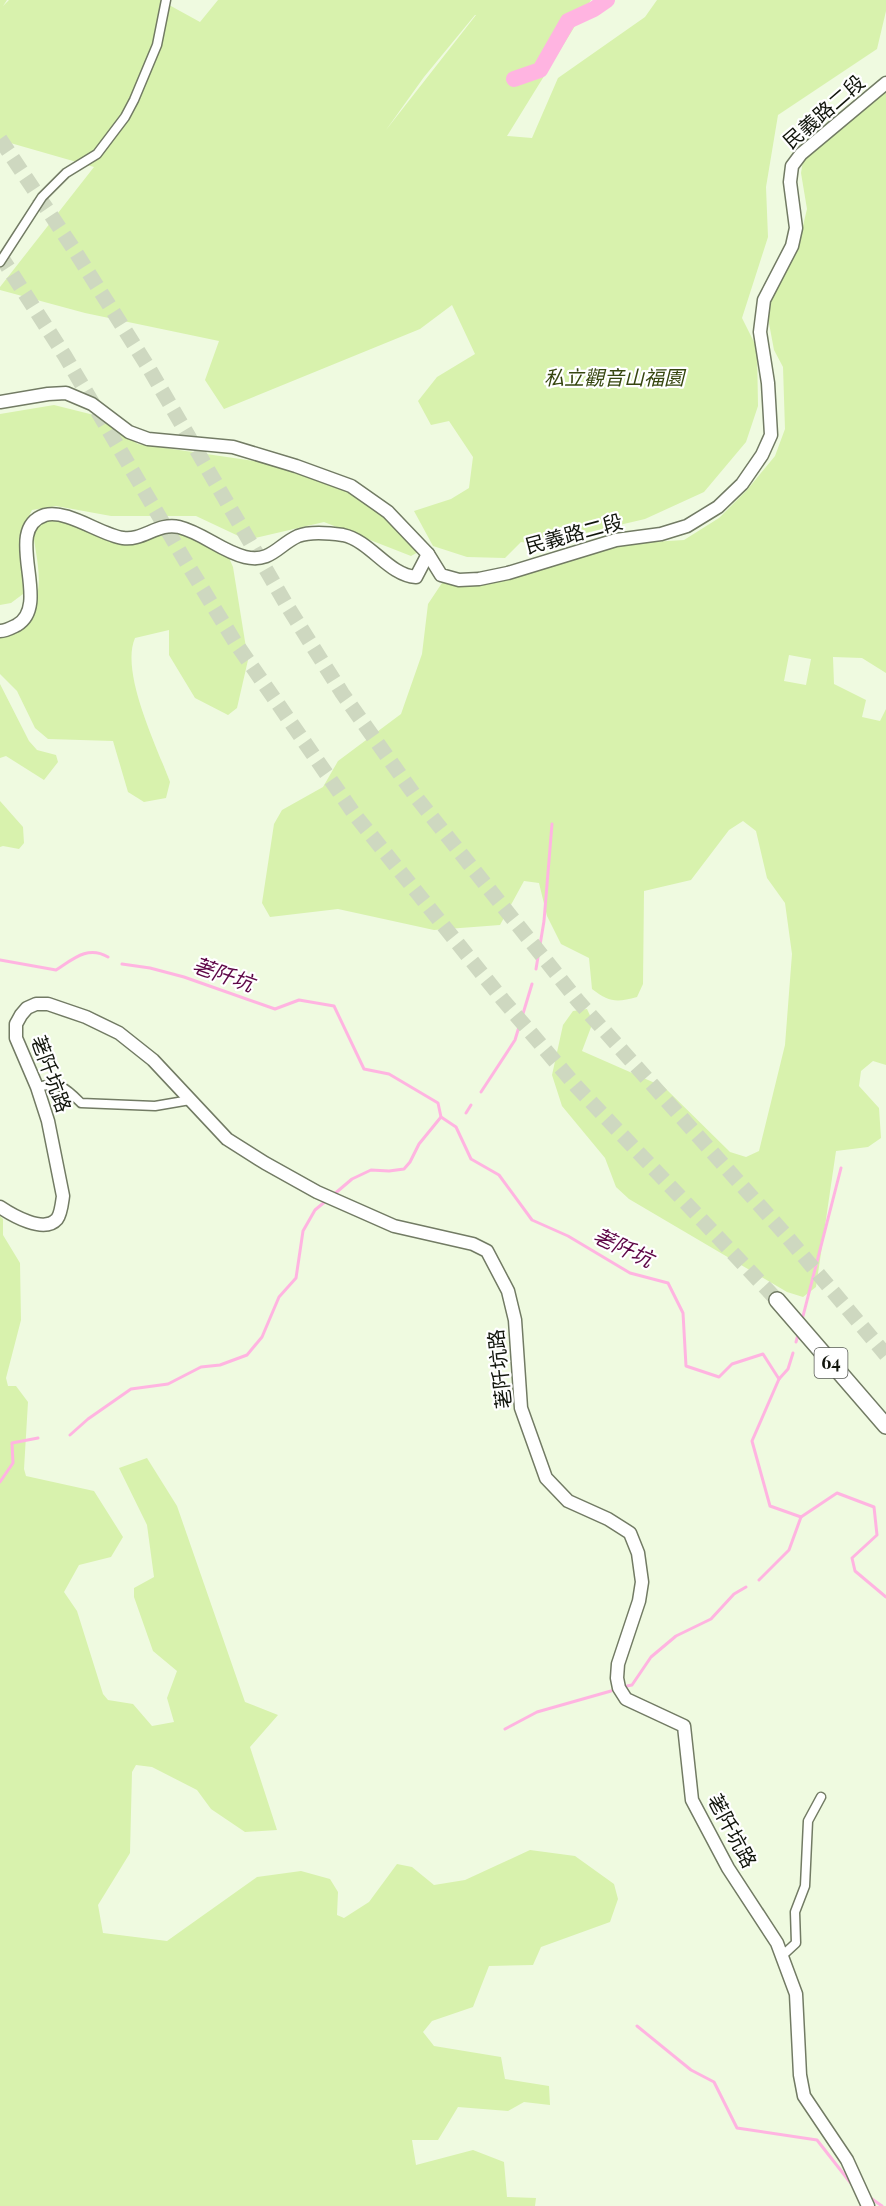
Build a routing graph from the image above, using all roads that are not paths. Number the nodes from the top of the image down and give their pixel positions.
1 (166, 0) edge
2 (886, 83) edge
3 (0, 262) edge
4 (1, 399) edge
5 (428, 554) junction
6 (0, 631) edge
7 (37, 1087) junction
8 (190, 1100) junction
9 (0, 1207) edge
10 (777, 1300) tunnel mouth
11 (886, 1426) edge
12 (821, 1797) dead end
13 (783, 1955) junction
14 (867, 2203) edge

1 - 3 street
2 - 5 street, 民義路二段
4 - 5 street, 民義路二段
5 - 6 street
7 - 8 street
7 - 8 street, 荖阡坑路
7 - 9 street, 荖阡坑路
8 - 13 street, 荖阡坑路
10 - 11 highway, 64
12 - 13 street
13 - 14 street, 荖阡坑路

